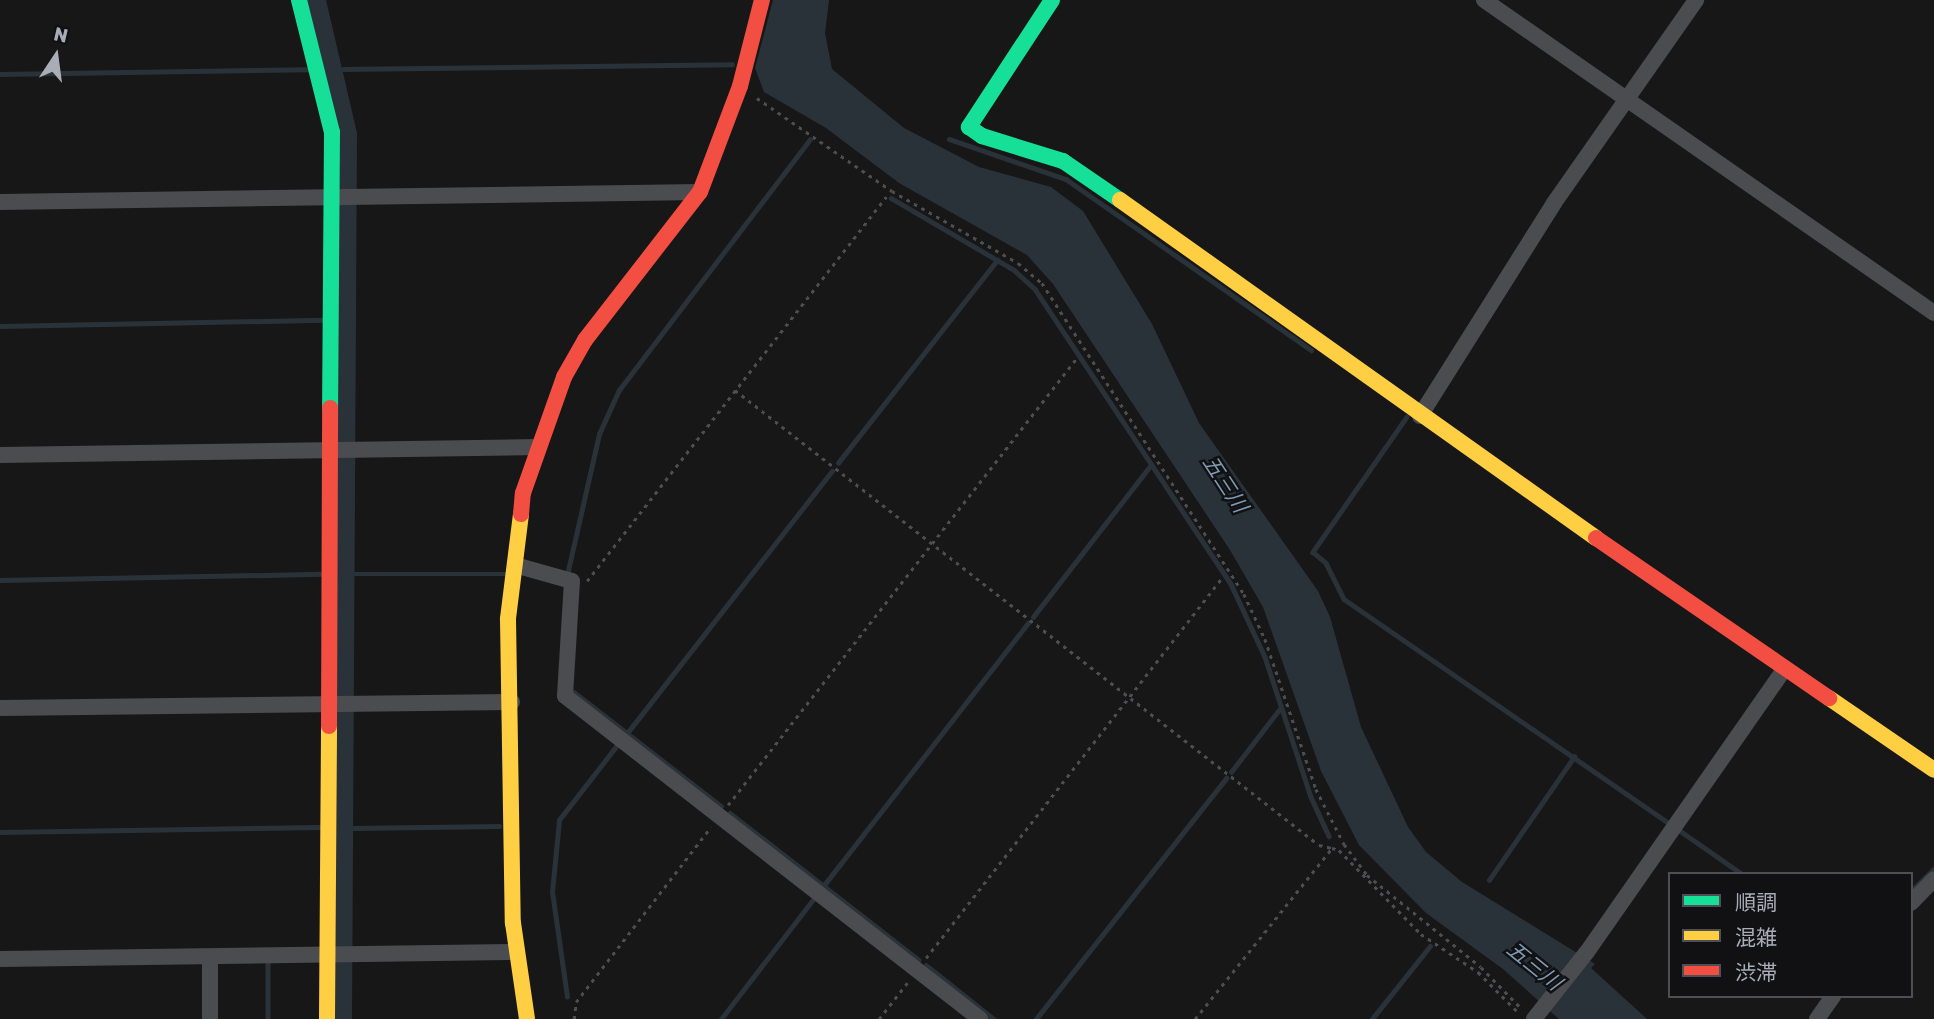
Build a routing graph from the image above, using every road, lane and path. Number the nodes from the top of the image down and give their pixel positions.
1 (299, 0) edge
2 (762, 0) edge
3 (1052, 0) edge
4 (1484, 0) edge
5 (1696, 0) edge
6 (740, 86) junction
7 (1627, 99) junction
8 (699, 192) junction
9 (332, 197) junction
10 (886, 197) dead end
11 (0, 202) edge
12 (1934, 313) edge
13 (1076, 359) dead end
14 (736, 390) junction
15 (1420, 416) junction
16 (539, 447) junction
17 (331, 450) junction
18 (0, 456) edge
19 (932, 543) junction
20 (515, 565) junction
21 (1222, 579) dead end
22 (572, 581) junction
23 (1785, 668) junction
24 (1129, 697) junction
25 (328, 702) junction
26 (512, 702) junction
27 (0, 708) edge
28 (1934, 770) edge
29 (720, 816) junction
30 (1332, 848) junction
31 (1934, 879) edge
32 (1913, 901) edge
33 (517, 952) junction
34 (328, 954) junction
35 (211, 957) junction
36 (0, 959) edge
37 (917, 970) junction
38 (1832, 998) edge
39 (1529, 1016) edge
40 (210, 1019) edge
41 (327, 1019) edge
42 (527, 1019) edge
43 (574, 1019) edge
44 (879, 1019) edge
45 (980, 1019) edge
46 (1195, 1019) edge
47 (1528, 1019) edge
48 (1817, 1019) edge

1 - 9 street
2 - 6 street
3 - 15 street
4 - 7 street
5 - 7 street
6 - 8 street
6 - 39 path
7 - 12 street
7 - 15 street
8 - 9 street
8 - 16 street
9 - 11 street
9 - 17 street
10 - 14 path
13 - 19 path
14 - 19 path
14 - 22 path
15 - 23 street
16 - 17 street
16 - 20 street
17 - 18 street
17 - 25 street
19 - 24 path
19 - 29 path
20 - 22 street
20 - 26 street
21 - 24 path
22 - 29 street
23 - 28 street
23 - 39 street
24 - 30 path
24 - 37 path
25 - 26 street
25 - 27 street
25 - 34 street
26 - 33 street
29 - 37 street
29 - 43 path
30 - 46 path
30 - 47 path
31 - 32 street
33 - 34 street
33 - 42 street
34 - 35 street
34 - 41 street
35 - 36 street
35 - 40 street
37 - 44 path
37 - 45 street
38 - 48 street

